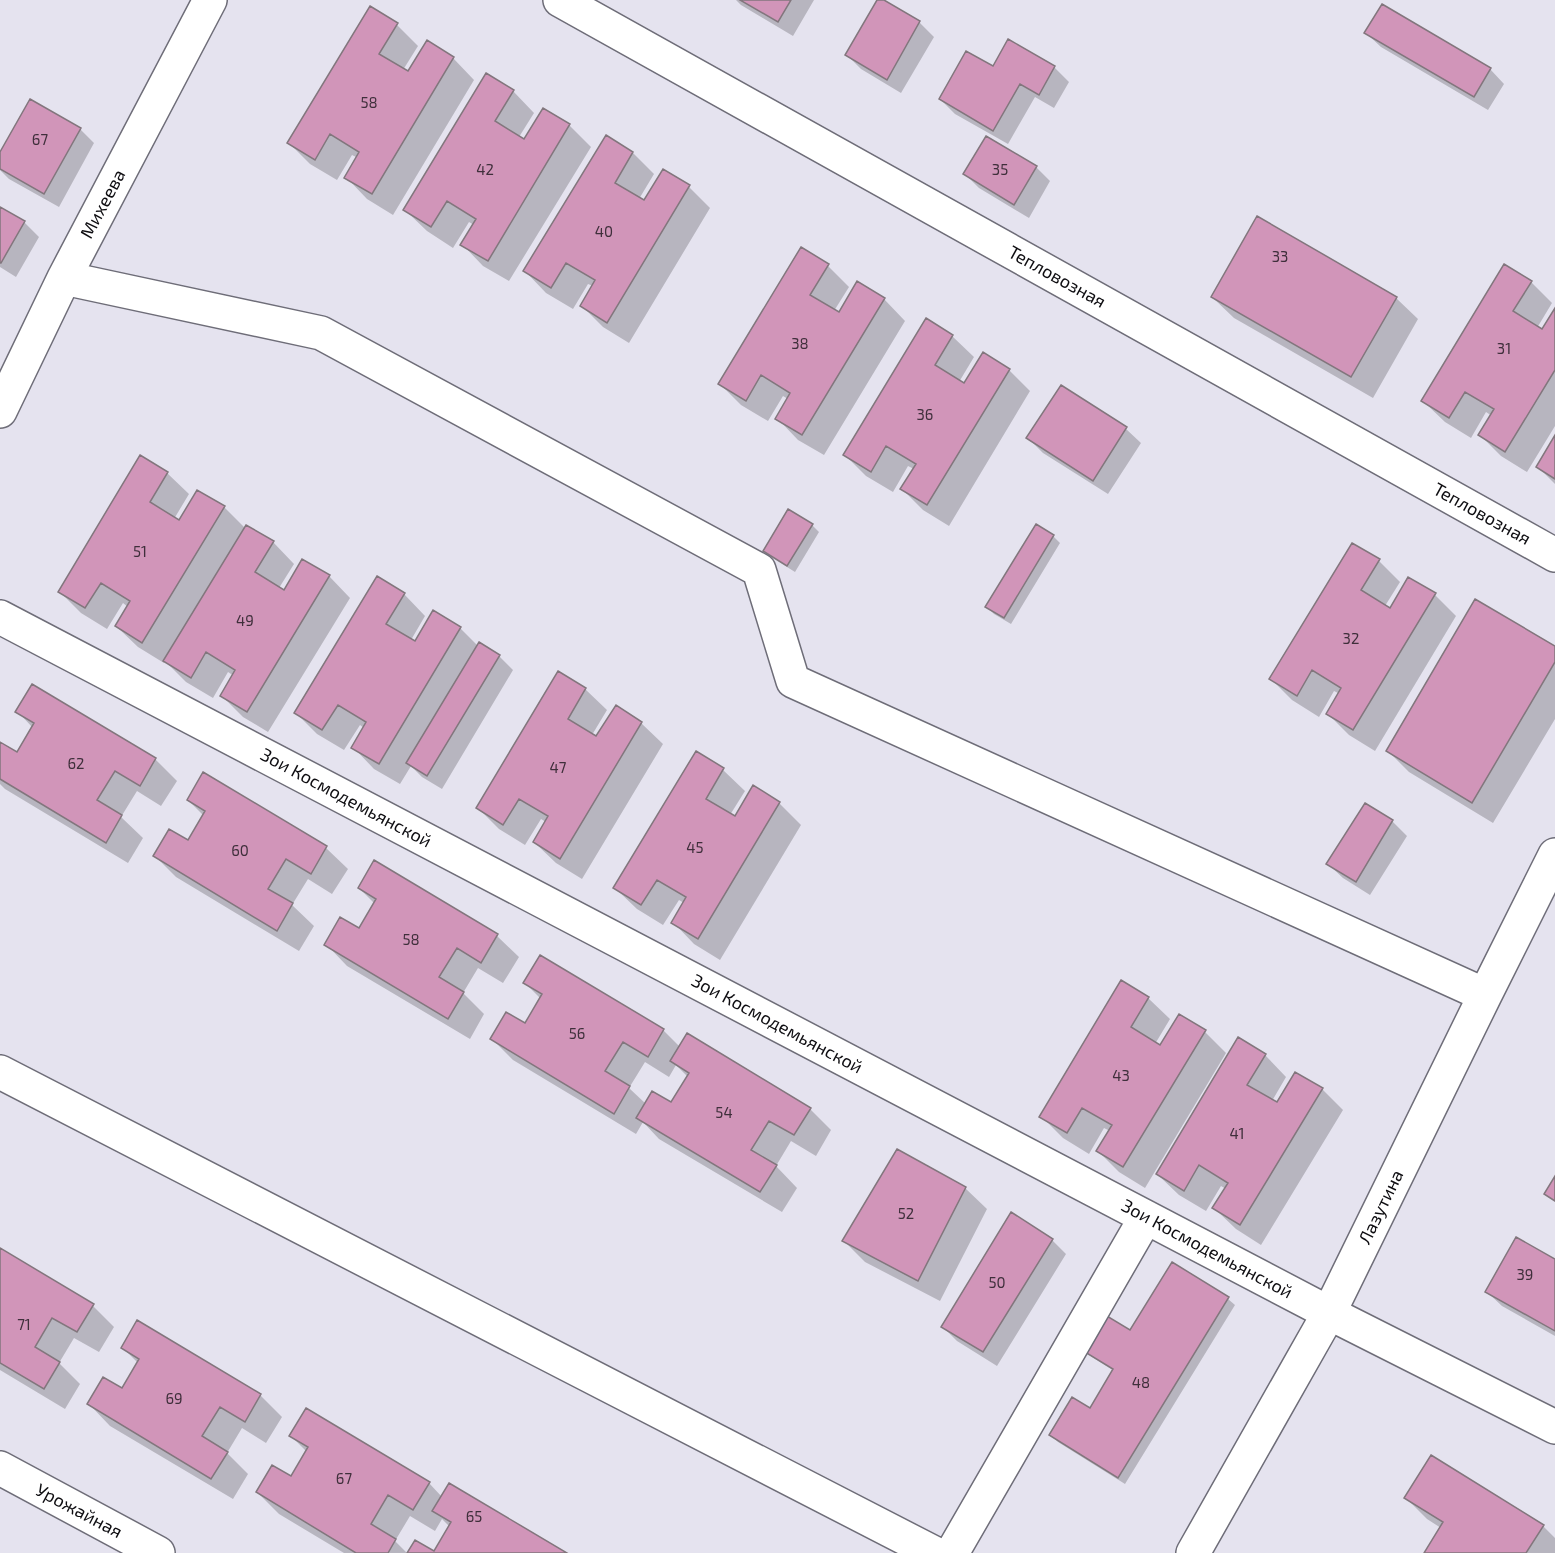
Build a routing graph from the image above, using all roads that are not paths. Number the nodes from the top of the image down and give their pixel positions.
1 (210, 0) edge
2 (560, 0) edge
3 (64, 278) junction
4 (0, 411) edge
5 (1555, 555) edge
6 (0, 617) edge
7 (1555, 855) edge
8 (1485, 994) junction
9 (0, 1072) edge
10 (1146, 1217) junction
11 (1329, 1313) junction
12 (1555, 1427) edge
13 (0, 1468) edge
14 (158, 1553) edge
15 (934, 1553) edge
16 (952, 1553) edge
17 (1193, 1553) edge

1 - 3 street, Михеева
2 - 5 street, Тепловозная
3 - 4 street, Михеева
3 - 8 street
6 - 10 street, Зои Космодемьянской
7 - 8 street, Лазутина
8 - 11 street, Лазутина
9 - 15 street
10 - 11 street, Зои Космодемьянской
10 - 16 street
11 - 12 street, Зои Космодемьянской
11 - 17 street, Лазутина
13 - 14 street, Урожайная

